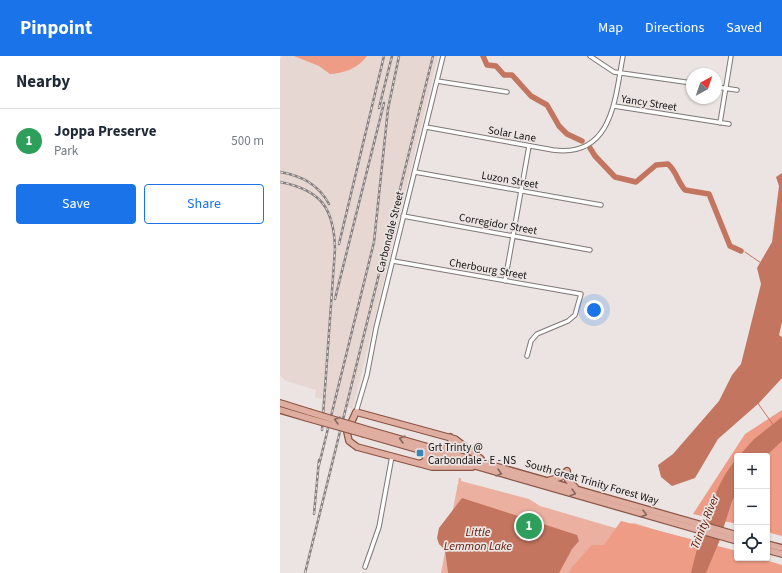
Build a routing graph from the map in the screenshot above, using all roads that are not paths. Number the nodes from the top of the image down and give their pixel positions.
1 (443, 56) edge
2 (590, 56) edge
3 (623, 56) edge
4 (731, 56) edge
5 (620, 73) junction
6 (437, 81) junction
7 (686, 83) edge
8 (722, 88) edge
9 (726, 88) junction
10 (737, 90) dead end
11 (507, 92) dead end
12 (614, 106) junction
13 (720, 123) junction
14 (729, 124) dead end
15 (426, 127) junction
16 (529, 146) junction
17 (415, 172) junction
18 (521, 191) junction
19 (601, 205) dead end
20 (403, 216) junction
21 (513, 236) junction
22 (590, 250) dead end
23 (393, 261) junction
24 (505, 281) junction
25 (527, 356) dead end
26 (280, 400) edge
27 (280, 403) edge
28 (288, 406) junction
29 (280, 410) edge
30 (356, 412) junction
31 (308, 415) junction
32 (365, 431) junction
33 (450, 438) junction
34 (439, 449) junction
35 (421, 451) junction
36 (392, 456) junction
37 (486, 462) junction
38 (421, 463) junction
39 (480, 467) junction
40 (549, 480) junction
41 (540, 484) junction
42 (562, 484) junction
43 (576, 488) junction
44 (608, 500) junction
45 (734, 534) edge
46 (734, 540) edge
47 (770, 545) edge
48 (782, 548) edge
49 (770, 551) edge
50 (782, 554) edge
51 (365, 568) dead end

1 - 6 street, Carbondale Street
2 - 5 street
3 - 5 street, Solar Lane
4 - 9 street
5 - 7 street
5 - 12 street, Solar Lane
6 - 11 street
6 - 15 street, Carbondale Street
8 - 9 street
9 - 10 street
9 - 13 street
12 - 13 street, Yancy Street
12 - 16 street, Solar Lane
13 - 14 street, Yancy Street
15 - 16 street, Solar Lane
15 - 17 street, Carbondale Street
16 - 18 street
17 - 18 street, Luzon Street
17 - 20 street, Carbondale Street
18 - 19 street, Luzon Street
18 - 21 street
20 - 21 street, Corregidor Street
20 - 23 street, Carbondale Street
21 - 22 street, Corregidor Street
21 - 24 street
23 - 24 street, Cherbourg Street
23 - 30 street, Carbondale Street
24 - 25 street, Cherbourg Street
26 - 28 main road
27 - 28 main road, South Great Trinity Forest Way
28 - 31 main road, South Great Trinity Forest Way
29 - 31 main road, South Great Trinity Forest Way
30 - 33 main road
30 - 36 main road
31 - 32 main road, South Great Trinity Forest Way, bridge
34 -> 32 main road, South Great Trinity Forest Way
32 - 35 main road, South Great Trinity Forest Way
33 - 34 main road
33 - 37 main road
34 - 37 main road, South Great Trinity Forest Way
35 - 38 main road
35 - 39 main road, South Great Trinity Forest Way
36 - 38 main road
36 - 51 street
37 - 40 main road, South Great Trinity Forest Way
38 - 39 main road
39 -> 41 main road, South Great Trinity Forest Way
40 - 42 main road, South Great Trinity Forest Way
40 - 43 main road
41 - 42 main road
41 -> 44 main road, South Great Trinity Forest Way
42 - 43 main road, South Great Trinity Forest Way
43 - 44 main road, South Great Trinity Forest Way
44 - 45 main road, South Great Trinity Forest Way
44 -> 46 main road, South Great Trinity Forest Way
47 - 48 main road
49 - 50 main road

